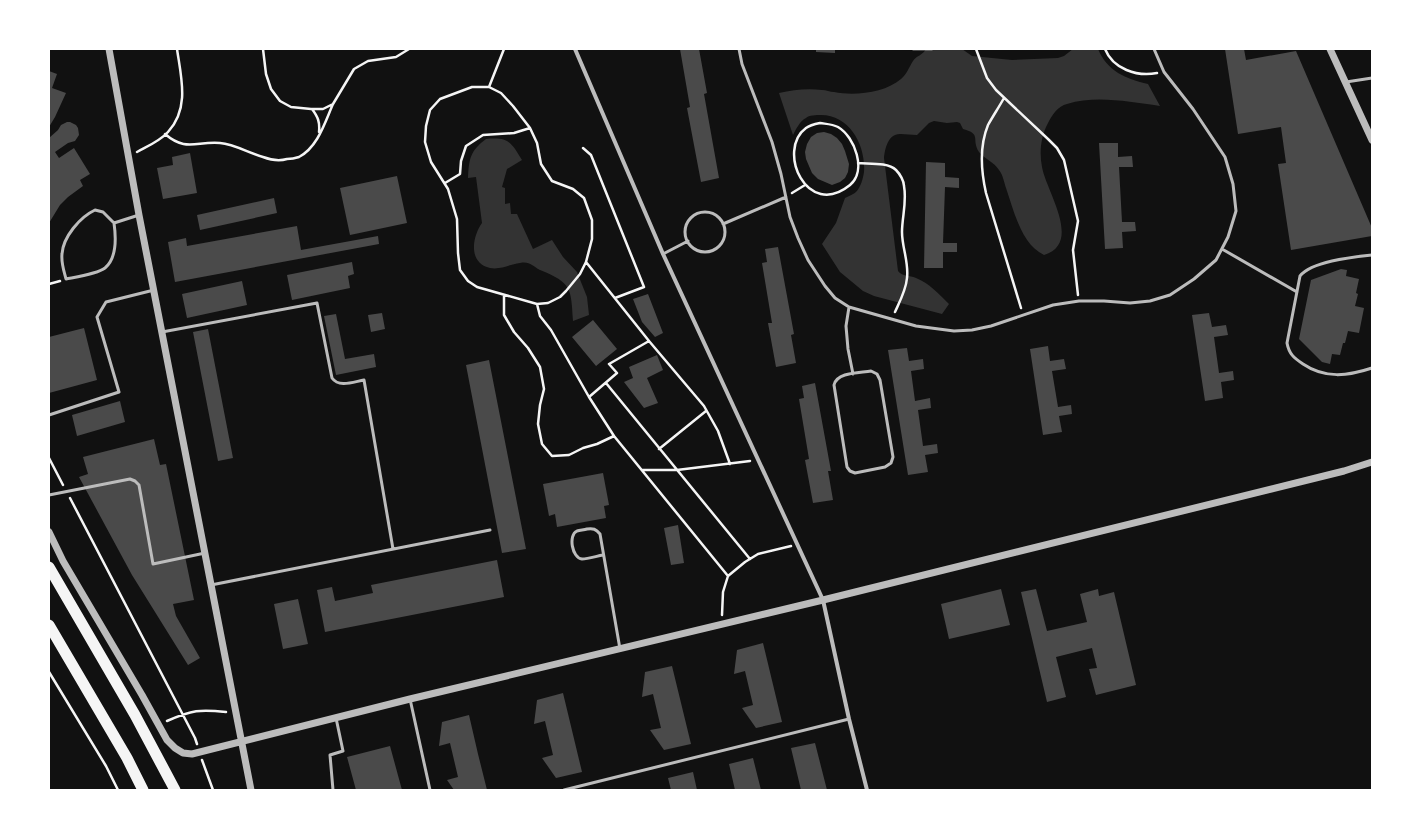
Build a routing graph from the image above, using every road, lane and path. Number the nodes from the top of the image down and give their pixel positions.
1 (108, 49) edge
2 (177, 49) edge
3 (264, 49) edge
4 (409, 49) edge
5 (504, 49) edge
6 (575, 49) edge
7 (739, 49) edge
8 (913, 49) edge
9 (932, 49) edge
10 (976, 49) edge
11 (1104, 49) edge
12 (1154, 49) edge
13 (1330, 49) edge
14 (920, 50) edge
15 (1164, 72) junction
16 (1372, 78) edge
17 (1345, 82) junction
18 (489, 87) junction
19 (1004, 98) junction
20 (334, 104) junction
21 (311, 109) junction
22 (530, 128) junction
23 (165, 134) junction
24 (318, 136) junction
25 (1372, 140) edge
26 (583, 148) dead end
27 (128, 157) junction
28 (858, 163) junction
29 (445, 183) junction
30 (805, 185) junction
31 (786, 197) junction
32 (139, 215) junction
33 (114, 223) junction
34 (724, 224) junction
35 (688, 241) junction
36 (1222, 249) junction
37 (663, 254) junction
38 (1372, 255) edge
39 (586, 262) junction
40 (154, 290) junction
41 (1297, 292) junction
42 (504, 295) junction
43 (615, 298) junction
44 (1079, 301) junction
45 (537, 304) junction
46 (898, 306) dead end
47 (849, 307) junction
48 (1022, 314) junction
49 (162, 332) junction
50 (649, 341) junction
51 (1372, 368) edge
52 (853, 374) junction
53 (606, 383) junction
54 (589, 397) junction
55 (706, 411) junction
56 (49, 415) edge
57 (614, 436) junction
58 (660, 449) junction
59 (49, 458) edge
60 (758, 460) junction
61 (1372, 462) edge
62 (730, 464) junction
63 (642, 470) junction
64 (677, 470) junction
65 (67, 492) junction
66 (49, 495) edge
67 (490, 530) dead end
68 (49, 532) edge
69 (797, 545) junction
70 (393, 549) junction
71 (205, 553) junction
72 (603, 555) junction
73 (750, 559) junction
74 (49, 567) edge
75 (728, 576) junction
76 (212, 585) junction
77 (823, 600) junction
78 (722, 624) junction
79 (49, 625) edge
80 (620, 649) junction
81 (49, 672) edge
82 (410, 699) junction
83 (182, 714) junction
84 (237, 714) junction
85 (336, 718) junction
86 (849, 719) junction
87 (158, 725) junction
88 (242, 742) junction
89 (200, 753) junction
90 (118, 790) edge
91 (141, 790) edge
92 (175, 790) edge
93 (213, 790) edge
94 (251, 790) edge
95 (333, 790) edge
96 (430, 790) edge
97 (564, 790) edge
98 (867, 790) edge

1 - 27 street
2 - 23 path
3 - 21 path
4 - 20 path
5 - 18 path
6 - 37 street
7 - 31 lane
8 - 14 path
9 - 14 path
10 - 19 path
11 - 15 path
12 - 15 lane
13 - 17 street
15 - 36 lane
16 - 17 lane
17 - 25 street
18 - 22 path
18 - 29 path
19 - 44 path
19 - 48 path
20 - 21 path
20 - 24 path
21 - 24 path
22 - 29 path
22 - 39 path
23 - 24 path
23 - 27 path
26 - 43 path
27 - 32 street
28 - 30 path
28 - 30 path
28 - 46 path
29 - 42 path
30 - 31 path
31 - 34 lane
31 - 47 lane
32 - 33 lane
32 - 40 street
33 - 33 lane
34 - 35 lane
34 - 35 lane
35 - 37 lane
36 - 41 lane
36 - 44 lane
37 - 60 street
38 - 41 lane
39 - 43 path
39 - 45 path
40 - 49 street
40 - 56 lane
41 - 51 lane
42 - 45 path
42 - 57 path
43 - 50 path
44 - 48 lane
45 - 54 path
47 - 48 lane
47 - 52 lane
49 - 70 lane
49 - 71 street
50 - 53 path
50 - 55 path
52 - 52 lane
53 - 54 path
53 - 58 path
54 - 57 path
55 - 58 path
55 - 62 path
57 - 63 path
58 - 64 path
59 - 65 path
60 - 62 path
60 - 69 street
61 - 77 street
62 - 64 path
63 - 64 path
63 - 75 path
64 - 73 path
65 - 66 lane
65 - 71 lane
65 - 83 path
67 - 70 lane
68 - 87 street
69 - 73 path
69 - 77 street
70 - 76 lane
71 - 76 street
72 - 72 lane
72 - 80 lane
73 - 75 path
74 - 92 highway
75 - 78 path
76 - 84 street
77 - 78 street
77 - 86 street
78 - 80 street
79 - 91 highway
80 - 82 street
81 - 90 path
82 - 85 street
82 - 96 lane
83 - 84 path
83 - 87 path
83 - 89 path
84 - 88 street
85 - 88 street
85 - 95 lane
86 - 97 lane
86 - 98 street
87 - 89 street
88 - 89 street
88 - 94 street
89 - 93 path

